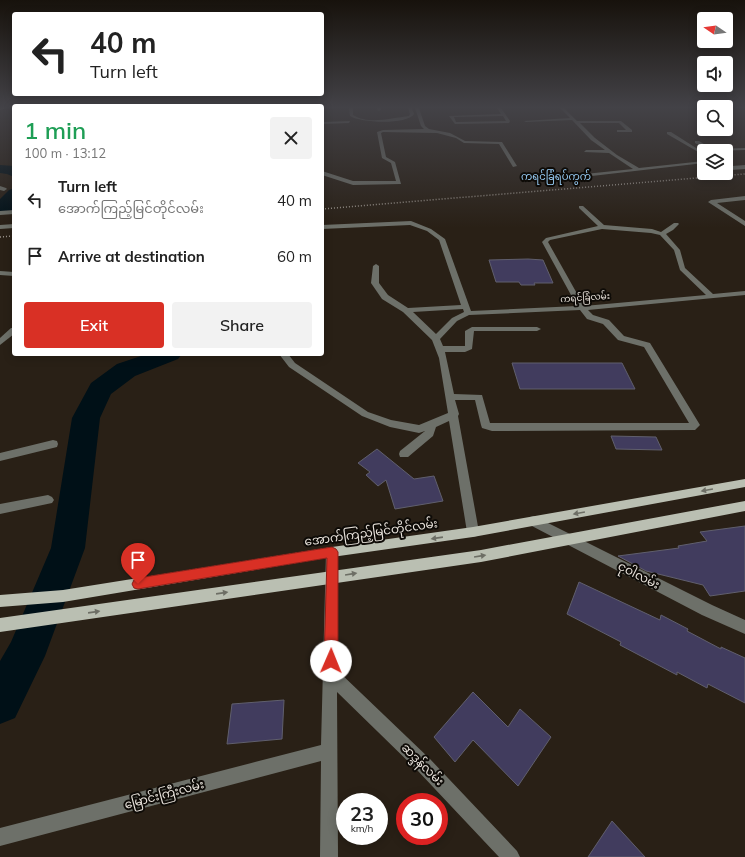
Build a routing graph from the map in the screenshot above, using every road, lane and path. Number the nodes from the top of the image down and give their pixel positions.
1 (382, 148) edge
2 (503, 148) edge
3 (604, 148) edge
4 (706, 148) edge
5 (745, 149) edge
6 (586, 151) dead end
7 (609, 152) junction
8 (697, 163) edge
9 (515, 166) dead end
10 (745, 167) edge
11 (733, 168) edge
12 (639, 170) junction
13 (324, 174) edge
14 (330, 176) junction
15 (586, 176) dead end
16 (324, 179) edge
17 (745, 198) edge
18 (581, 208) dead end
19 (12, 212) edge
20 (0, 214) edge
21 (676, 224) dead end
22 (745, 224) edge
23 (12, 226) edge
24 (0, 227) edge
25 (324, 227) edge
26 (602, 227) junction
27 (662, 234) junction
28 (376, 266) dead end
29 (0, 273) edge
30 (12, 274) edge
31 (745, 293) edge
32 (712, 297) junction
33 (581, 307) junction
34 (406, 310) junction
35 (467, 310) junction
36 (537, 329) dead end
37 (12, 332) edge
38 (0, 342) edge
39 (438, 344) junction
40 (285, 356) edge
41 (451, 397) junction
42 (454, 414) junction
43 (432, 425) junction
44 (53, 444) dead end
45 (404, 454) dead end
46 (0, 457) edge
47 (745, 483) edge
48 (48, 500) dead end
49 (745, 506) edge
50 (0, 509) edge
51 (534, 521) junction
52 (473, 532) junction
53 (568, 539) junction
54 (332, 552) junction
55 (332, 577) junction
56 (0, 602) edge
57 (0, 626) edge
58 (745, 627) edge
59 (331, 674) junction
60 (329, 750) junction
61 (0, 836) edge
62 (329, 857) edge
63 (511, 857) edge

1 - 14 street
2 - 9 street
3 - 7 street
4 - 5 street
6 - 7 street
7 - 12 street
8 - 12 street
10 - 11 street
12 - 15 street
13 - 14 street
14 - 16 street
17 - 22 street
18 - 26 street
19 - 20 street
21 - 27 street
23 - 24 street
25 - 35 street
26 - 27 street
26 - 33 street
27 - 32 street
28 - 34 street
29 - 30 street
31 - 32 street, ကရင်ခြံလမ်း
32 - 33 street, ကရင်ခြံလမ်း
33 - 35 street, ကရင်ခြံလမ်း
33 - 41 street
34 - 35 street
34 - 39 street
35 - 39 street, ကရင်ခြံလမ်း
36 - 39 street
37 - 38 street
39 - 41 street
40 - 43 street
41 - 42 street
42 - 43 street
42 - 52 street
43 - 45 street
44 - 46 street
47 -> 51 main road, အောက်ကြည့်မြင်တိုင်လမ်း
48 - 50 street
49 - 53 main road
51 - 52 main road, အောက်ကြည့်မြင်တိုင်လမ်း
51 - 53 street, ငုဝါလမ်း
52 -> 54 main road, အောက်ကြည့်မြင်တိုင်လမ်း
55 -> 53 main road
53 - 58 street, ငုဝါလမ်း
54 - 55 street
54 - 56 main road, အောက်ကြည့်မြင်တိုင်လမ်း
57 -> 55 main road
55 - 59 street
59 - 60 street
59 - 63 street, ဆဒ္ဒန်လမ်း
60 - 61 street, မြောင်းကြီးလမ်း
60 - 62 street

